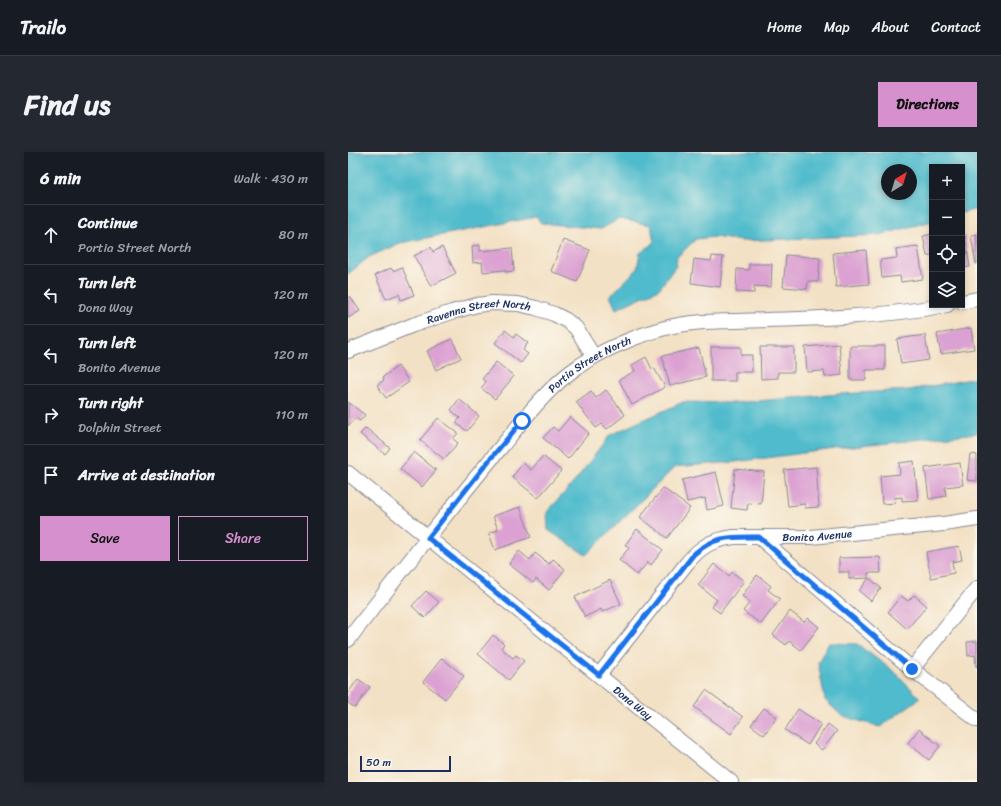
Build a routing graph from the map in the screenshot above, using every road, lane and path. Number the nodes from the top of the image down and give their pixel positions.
1 (977, 299) edge
2 (965, 301) edge
3 (930, 308) edge
4 (348, 351) edge
5 (594, 357) junction
6 (348, 473) edge
7 (977, 519) edge
8 (759, 537) junction
9 (428, 538) junction
10 (977, 588) edge
11 (348, 640) edge
12 (912, 669) junction
13 (599, 675) junction
14 (977, 720) edge
15 (730, 782) edge

1 - 2 street
3 - 5 street, Portia Street North
4 - 5 street, Ravenna Street North
5 - 9 street, Portia Street North
6 - 9 street, Dona Way
7 - 8 street, Bonito Avenue
8 - 12 street
8 - 13 street, Bonito Avenue
9 - 11 street, Portia Street North
9 - 13 street, Dona Way
10 - 12 street
12 - 14 street
13 - 15 street, Dona Way

